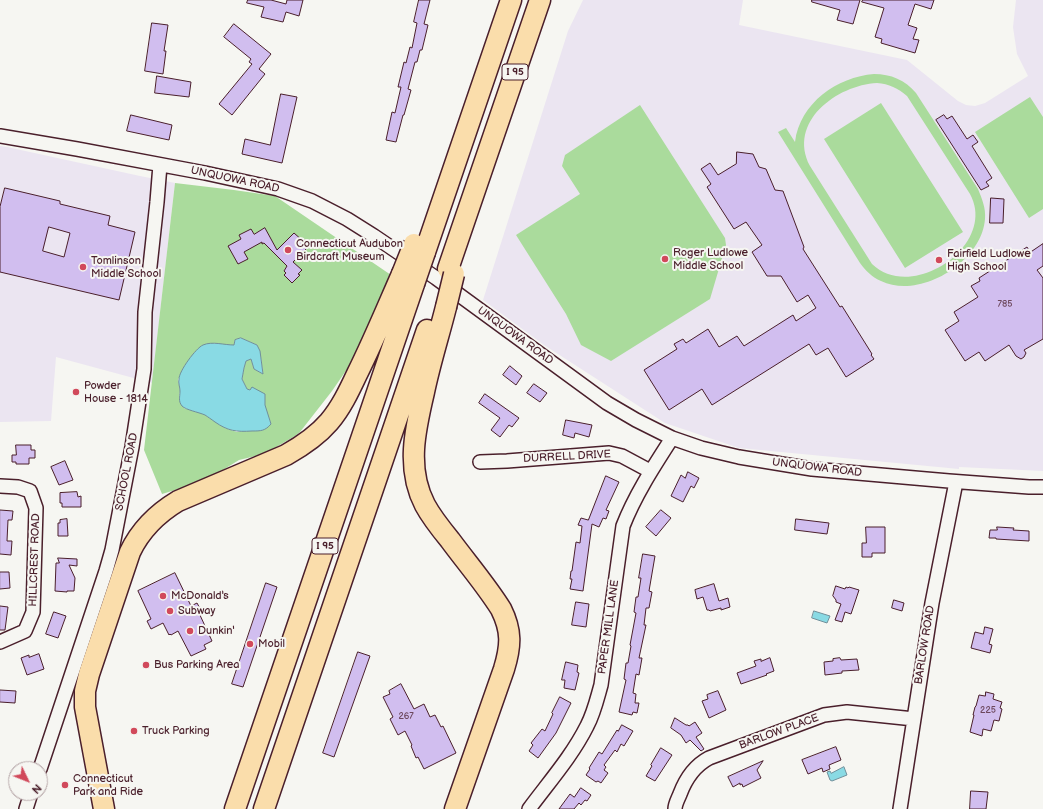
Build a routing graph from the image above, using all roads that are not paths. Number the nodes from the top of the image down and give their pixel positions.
1 (510, 0) edge
2 (540, 0) edge
3 (553, 0) edge
4 (0, 136) edge
5 (491, 144) junction
6 (160, 165) junction
7 (408, 279) junction
8 (442, 303) junction
9 (672, 438) junction
10 (480, 462) dead end
11 (650, 471) junction
12 (956, 482) junction
13 (0, 486) edge
14 (1043, 487) edge
15 (0, 642) edge
16 (914, 719) junction
17 (43, 761) edge
18 (104, 809) edge
19 (235, 809) edge
20 (264, 809) edge
21 (455, 809) edge
22 (529, 809) edge
23 (675, 809) edge
24 (900, 809) edge

1 - 7 highway, I 95, bridge
2 - 5 highway, I 95
3 - 5 highway
4 - 6 street, UNQUOWA ROAD
5 - 8 highway, I 95, bridge
6 - 9 street, UNQUOWA ROAD
6 - 17 street, SCHOOL ROAD
7 - 18 highway
7 - 19 highway, I 95
8 - 20 highway, I 95
8 - 21 highway
9 - 11 street, PAPER MILL LANE
9 - 12 street, UNQUOWA ROAD
10 - 11 street, DURRELL DRIVE
11 - 22 street, PAPER MILL LANE
12 - 14 street, UNQUOWA ROAD
12 - 16 street, BARLOW ROAD
13 - 15 street, HILLCREST ROAD
16 - 23 street, BARLOW PLACE
16 - 24 street, BARLOW ROAD

